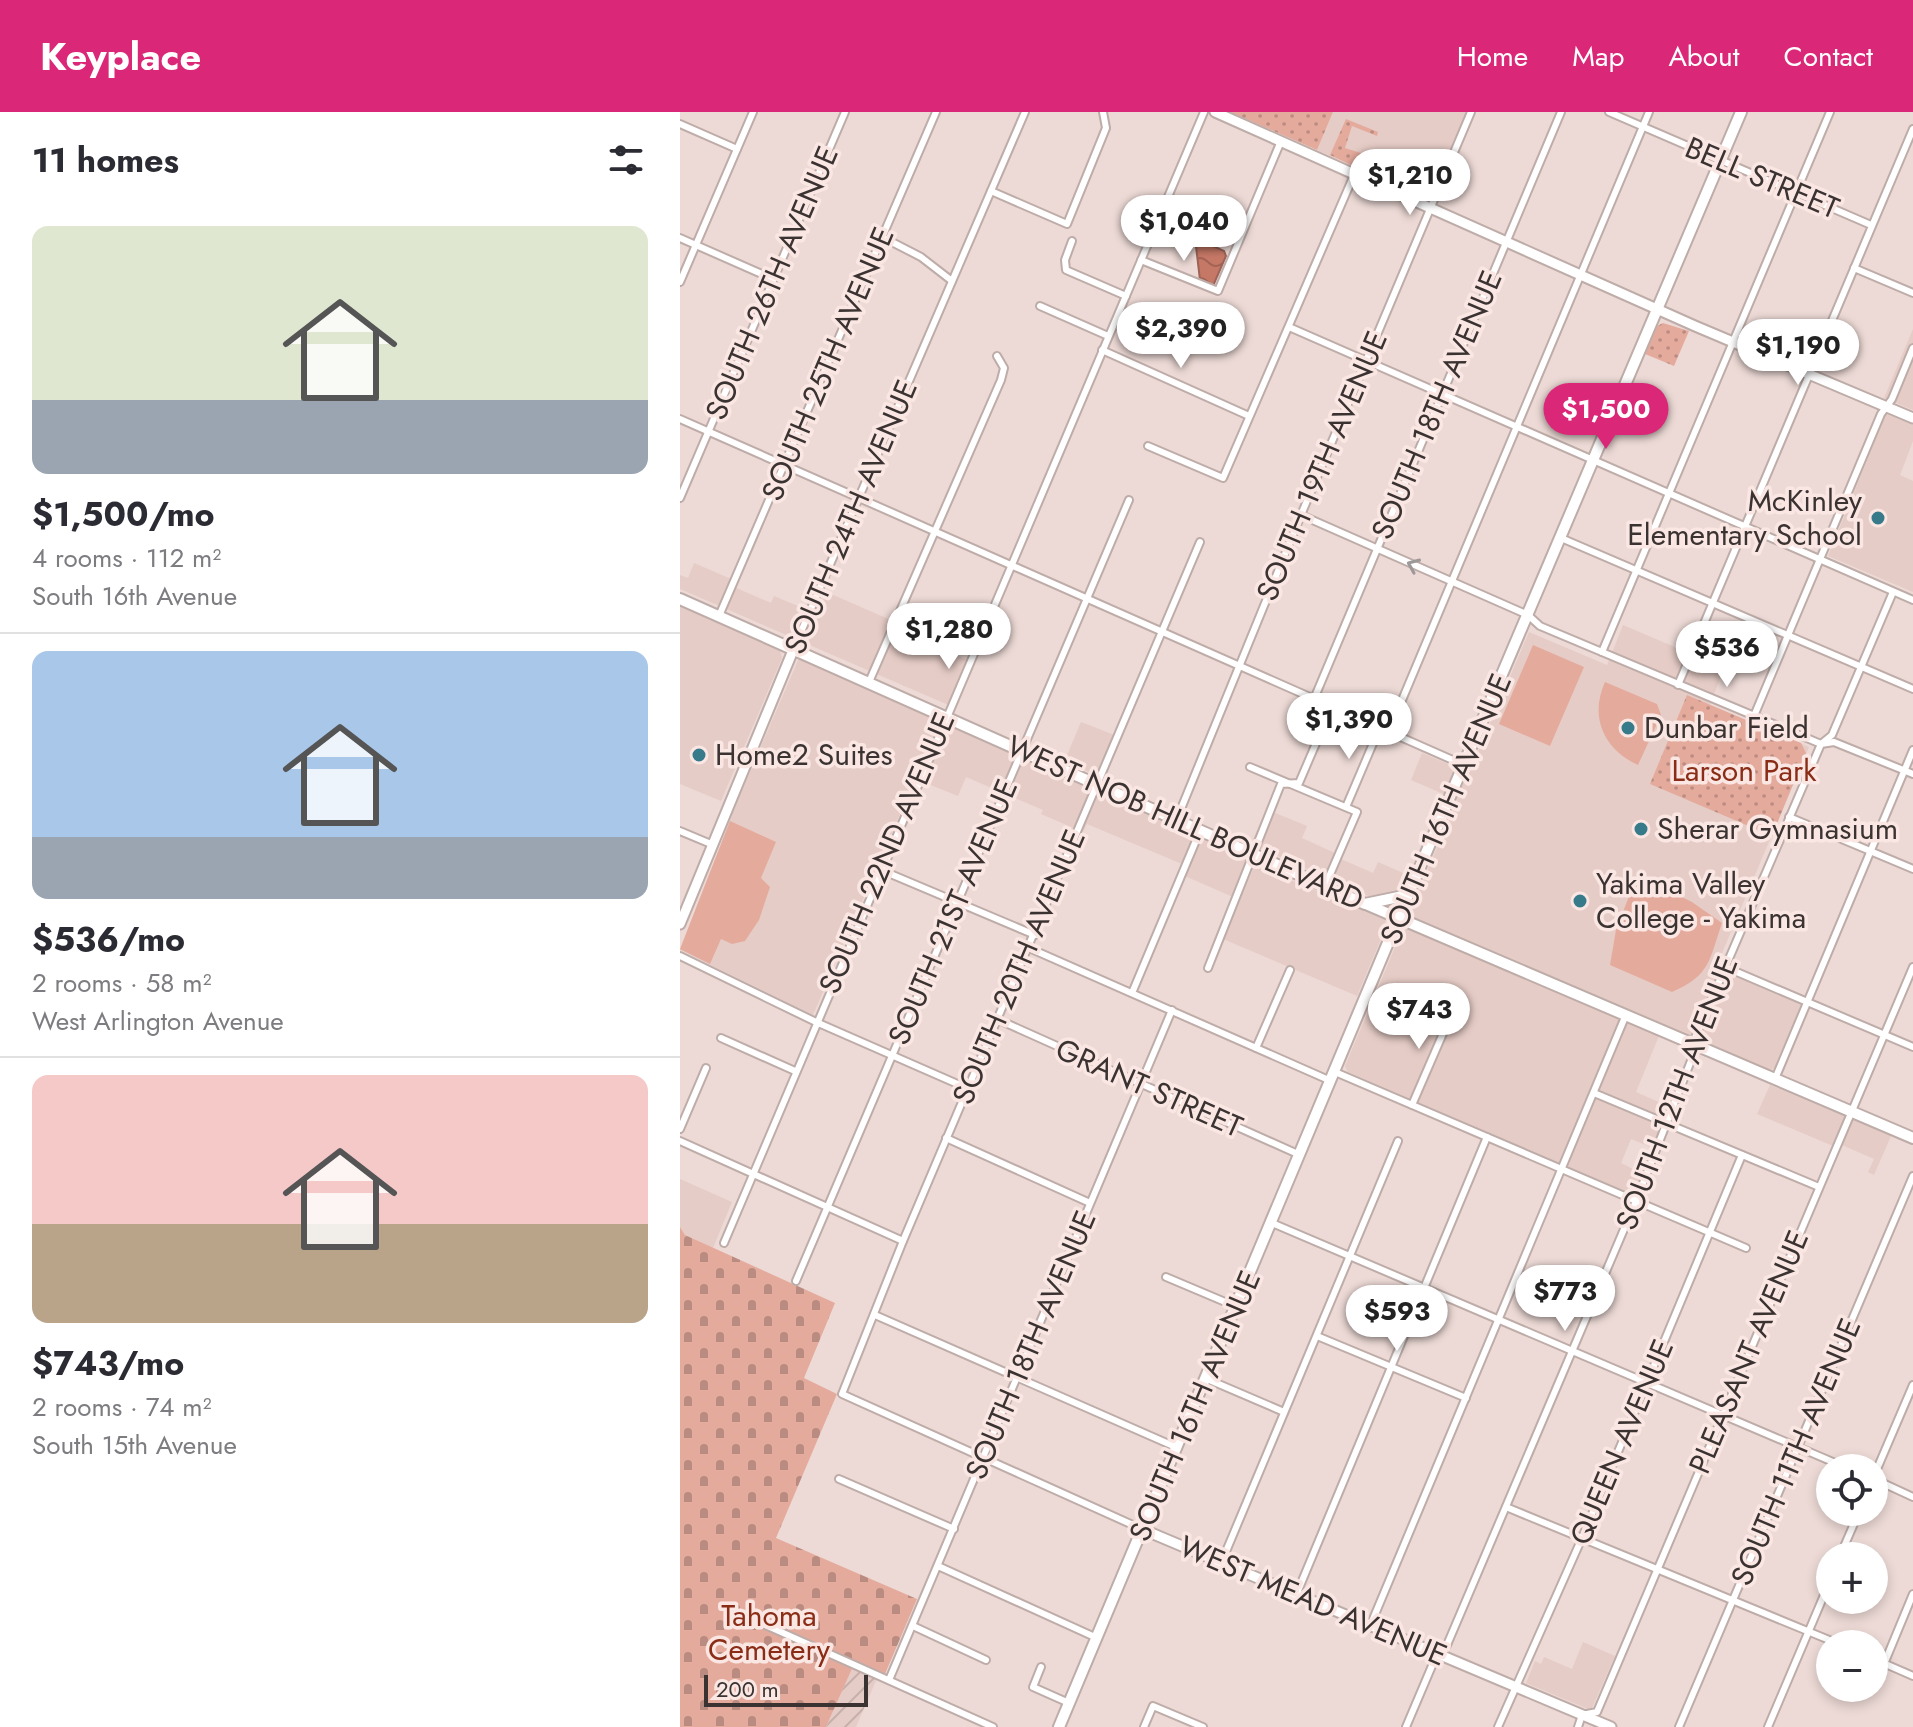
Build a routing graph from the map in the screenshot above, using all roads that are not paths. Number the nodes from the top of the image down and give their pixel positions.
1 (753, 112) edge
2 (845, 112) edge
3 (936, 112) edge
4 (1025, 112) edge
5 (1103, 112) edge
6 (1204, 112) edge
7 (1215, 112) edge
8 (1471, 112) edge
9 (1561, 112) edge
10 (1609, 112) edge
11 (1649, 112) edge
12 (1741, 112) edge
13 (1830, 112) edge
14 (680, 124) edge
15 (1643, 127) junction
16 (1913, 129) edge
17 (1281, 141) junction
18 (1911, 142) edge
19 (737, 149) junction
20 (1721, 160) junction
21 (1354, 175) junction
22 (991, 191) junction
23 (1796, 193) junction
24 (1429, 208) junction
25 (1871, 225) junction
26 (882, 237) junction
27 (680, 238) edge
28 (1072, 241) dead end
29 (1506, 242) junction
30 (696, 245) junction
31 (1141, 260) junction
32 (1854, 268) junction
33 (1580, 275) junction
34 (773, 279) junction
35 (952, 281) junction
36 (680, 282) edge
37 (1913, 293) edge
38 (1126, 296) junction
39 (1040, 306) dead end
40 (1658, 309) junction
41 (1289, 327) junction
42 (1108, 336) junction
43 (1732, 342) junction
44 (1913, 348) edge
45 (1102, 350) junction
46 (997, 356) dead end
47 (1366, 360) junction
48 (1809, 374) junction
49 (1441, 394) junction
50 (1887, 407) junction
51 (1249, 416) junction
52 (1913, 418) edge
53 (680, 419) edge
54 (1517, 427) junction
55 (709, 432) junction
56 (1148, 446) dead end
57 (1593, 462) junction
58 (784, 465) junction
59 (1668, 494) junction
60 (680, 498) edge
61 (860, 499) junction
62 (1129, 500) dead end
63 (1301, 515) junction
64 (1745, 526) junction
65 (935, 533) junction
66 (1561, 538) junction
67 (1200, 542) dead end
68 (1375, 549) junction
69 (1821, 558) junction
70 (1011, 566) junction
71 (1636, 571) junction
72 (1452, 582) junction
73 (1893, 592) junction
74 (680, 599) edge
75 (1087, 599) junction
76 (1913, 600) edge
77 (1712, 602) junction
78 (1528, 615) junction
79 (719, 616) junction
80 (1162, 633) junction
81 (1788, 635) junction
82 (794, 648) junction
83 (1602, 652) junction
84 (1240, 666) junction
85 (1860, 667) junction
86 (869, 682) junction
87 (1678, 685) junction
88 (1913, 689) edge
89 (1314, 699) junction
90 (1332, 706) junction
91 (946, 715) junction
92 (1754, 716) junction
93 (1380, 727) junction
94 (1389, 731) junction
95 (1821, 744) junction
96 (1022, 750) junction
97 (1913, 750) edge
98 (1464, 765) junction
99 (1250, 767) dead end
100 (1904, 770) junction
101 (1913, 774) edge
102 (1096, 785) junction
103 (1291, 785) junction
104 (1346, 807) junction
105 (1789, 817) junction
106 (1176, 821) junction
107 (680, 831) edge
108 (1200, 831) junction
109 (711, 844) junction
110 (1871, 851) junction
111 (1254, 855) junction
112 (1913, 869) edge
113 (881, 870) junction
114 (1325, 886) junction
115 (1409, 894) junction
116 (958, 901) junction
117 (1367, 905) junction
118 (1397, 920) junction
119 (680, 924) edge
120 (1035, 935) junction
121 (1029, 948) junction
122 (680, 956) edge
123 (1725, 967) junction
124 (1913, 967) edge
125 (1208, 968) dead end
126 (1290, 970) dead end
127 (1132, 993) junction
128 (1807, 1003) junction
129 (1454, 1008) dead end
130 (1172, 1010) junction
131 (1625, 1017) junction
132 (999, 1020) junction
133 (816, 1022) junction
134 (1884, 1035) junction
135 (721, 1038) dead end
136 (1692, 1045) junction
137 (1913, 1047) edge
138 (1256, 1048) junction
139 (892, 1056) junction
140 (706, 1068) dead end
141 (795, 1071) junction
142 (1333, 1076) junction
143 (1774, 1079) junction
144 (1139, 1084) junction
145 (969, 1089) junction
146 (1594, 1093) junction
147 (1412, 1105) junction
148 (1852, 1112) junction
149 (1668, 1123) junction
150 (680, 1129) edge
151 (1487, 1137) junction
152 (946, 1138) junction
153 (1913, 1138) edge
154 (680, 1141) edge
155 (1398, 1141) dead end
156 (1300, 1155) junction
157 (1742, 1155) junction
158 (1562, 1168) junction
159 (753, 1174) junction
160 (1913, 1176) edge
161 (1819, 1187) junction
162 (1636, 1201) junction
163 (1090, 1203) junction
164 (827, 1207) junction
165 (1272, 1223) junction
166 (1710, 1233) junction
167 (903, 1241) junction
168 (724, 1243) dead end
169 (1746, 1248) dead end
170 (1350, 1256) junction
171 (1166, 1277) dead end
172 (796, 1281) dead end
173 (1424, 1288) junction
174 (1237, 1307) junction
175 (875, 1315) junction
176 (1498, 1320) junction
177 (1317, 1336) junction
178 (1571, 1352) junction
179 (1392, 1367) junction
180 (1018, 1378) junction
181 (1207, 1379) junction
182 (1647, 1384) junction
183 (1913, 1385) edge
184 (842, 1394) joint
185 (1466, 1398) junction
186 (1284, 1412) junction
187 (1722, 1415) junction
188 (1178, 1448) junction
189 (1798, 1448) junction
190 (1884, 1454) edge
191 (1816, 1455) edge
192 (983, 1460) junction
193 (839, 1479) dead end
194 (1888, 1485) edge
195 (1913, 1497) edge
196 (1506, 1507) junction
197 (954, 1529) junction
198 (1144, 1530) junction
199 (1582, 1538) junction
200 (1222, 1561) junction
201 (938, 1566) junction
202 (1659, 1568) junction
203 (1297, 1593) junction
204 (1913, 1594) edge
205 (1734, 1600) junction
206 (741, 1614) dead end
207 (1816, 1614) edge
208 (1371, 1624) junction
209 (913, 1626) junction
210 (1809, 1631) junction
211 (1816, 1634) edge
212 (1097, 1638) junction
213 (1437, 1654) junction
214 (1888, 1654) edge
215 (986, 1660) dead end
216 (1888, 1666) edge
217 (1041, 1667) dead end
218 (1913, 1676) edge
219 (889, 1680) junction
220 (1516, 1687) junction
221 (1069, 1703) junction
222 (1582, 1715) junction
223 (993, 1727) edge
224 (1059, 1727) edge
225 (1144, 1727) edge
226 (1203, 1727) edge
227 (1406, 1727) edge
228 (1498, 1727) edge
229 (1578, 1727) edge
230 (1611, 1727) edge
231 (1679, 1727) edge
232 (1768, 1727) edge

1 - 19 street
2 - 34 street, SOUTH 26TH AVENUE
3 - 26 street, SOUTH 25TH AVENUE
4 - 22 street, SOUTH 24TH AVENUE
5 - 22 street
6 - 31 street, SOUTH 22ND AVENUE
7 - 17 street
8 - 24 street, SOUTH 19TH AVENUE
9 - 29 street, SOUTH 18TH AVENUE
10 - 15 street, BELL STREET
11 - 15 street
12 - 20 main road, SOUTH 16TH AVENUE
13 - 23 street
14 - 19 street
15 - 20 street, BELL STREET
15 - 33 street
16 - 18 street
17 - 21 street
17 - 31 street
18 - 25 street
19 - 30 street
20 - 23 street, BELL STREET
20 - 40 main road, SOUTH 16TH AVENUE
21 - 24 street
21 - 41 street
22 - 35 street, SOUTH 24TH AVENUE
23 - 25 street, BELL STREET
23 - 43 street
24 - 29 street
24 - 47 street, SOUTH 19TH AVENUE
25 - 32 street
26 - 35 street
26 - 58 street, SOUTH 25TH AVENUE
27 - 30 street
28 - 38 street
29 - 33 street
29 - 49 street, SOUTH 18TH AVENUE
30 - 34 street
30 - 36 street
31 - 38 street, SOUTH 22ND AVENUE
32 - 37 street
32 - 48 street
33 - 40 street
33 - 54 street
34 - 55 street, SOUTH 26TH AVENUE
35 - 61 street, SOUTH 24TH AVENUE
38 - 42 street, SOUTH 22ND AVENUE
39 - 42 street
40 - 43 street
40 - 57 main road, SOUTH 16TH AVENUE
41 - 47 street
41 - 51 street
42 - 45 street, SOUTH 22ND AVENUE
43 - 48 street
43 - 59 street
44 - 50 street
45 - 51 street
45 - 70 street, SOUTH 22ND AVENUE
46 - 65 street
47 - 49 street
47 - 63 street, SOUTH 19TH AVENUE
48 - 50 street
48 - 64 street
49 - 54 street
49 - 68 street, SOUTH 18TH AVENUE
50 - 52 street
50 - 69 street
51 - 56 street
53 - 55 street
54 - 57 street
54 - 72 street
55 - 58 street
55 - 60 street, SOUTH 26TH AVENUE
57 - 59 street
57 - 66 main road, SOUTH 16TH AVENUE
58 - 61 street
58 - 79 street, SOUTH 25TH AVENUE
59 - 64 street
59 - 71 street
61 - 65 street
61 - 82 street, SOUTH 24TH AVENUE
62 - 75 street, SOUTH 21ST AVENUE
63 - 68 street
63 - 84 street, SOUTH 19TH AVENUE
64 - 69 street
64 - 77 street
65 - 70 street
65 - 86 street
66 - 71 street
66 - 78 main road, SOUTH 16TH AVENUE
67 - 80 street, SOUTH 20TH AVENUE
72 -> 68 street
68 - 89 street, SOUTH 18TH AVENUE
69 - 73 street
69 - 81 street
70 - 75 street
70 - 91 street, SOUTH 22ND AVENUE
71 - 77 street
71 - 83 street
72 - 78 street
72 - 94 street
73 - 76 street
73 - 85 street, SOUTH 12TH AVENUE
74 - 79 main road, WEST NOB HILL BOULEVARD
75 - 80 street
75 - 96 street, SOUTH 21ST AVENUE
77 - 81 street
77 - 87 street
78 - 83 street
78 - 98 main road, SOUTH 16TH AVENUE
79 - 82 main road, WEST NOB HILL BOULEVARD
80 - 84 street
80 - 102 street, SOUTH 20TH AVENUE
81 - 85 street
81 - 92 street
82 - 86 main road, WEST NOB HILL BOULEVARD
82 - 109 street, SOUTH 24TH AVENUE
83 - 87 street
84 - 89 street
84 - 106 street, SOUTH 19TH AVENUE
85 - 88 street
85 - 95 street, SOUTH 12TH AVENUE
86 - 91 main road, WEST NOB HILL BOULEVARD
87 - 92 street
89 - 90 street
90 - 93 street
90 - 103 street
91 - 96 main road, WEST NOB HILL BOULEVARD
91 - 113 street, SOUTH 22ND AVENUE
92 - 95 street
93 - 94 street
93 - 104 street
94 - 98 street
95 - 100 street
95 - 105 street, SOUTH 12TH AVENUE
96 - 102 main road, WEST NOB HILL BOULEVARD
96 - 116 street, SOUTH 21ST AVENUE
97 - 100 street
98 - 115 main road, SOUTH 16TH AVENUE
99 - 103 street
100 - 101 street
100 - 110 street
102 - 106 main road, WEST NOB HILL BOULEVARD
102 - 120 street, SOUTH 20TH AVENUE
103 - 104 street
103 - 111 street
104 - 114 street
105 - 110 street
105 - 123 street, SOUTH 12TH AVENUE
106 - 108 main road, WEST NOB HILL BOULEVARD
107 - 109 street
108 - 111 main road, WEST NOB HILL BOULEVARD
108 - 127 street
109 - 119 street, SOUTH 24TH AVENUE
110 - 112 street
110 - 128 street
111 - 114 main road, WEST NOB HILL BOULEVARD
111 - 125 street
113 - 116 street
113 - 133 street, SOUTH 22ND AVENUE
114 - 117 main road, WEST NOB HILL BOULEVARD
115 - 117 main road
115 - 118 main road, SOUTH 16TH AVENUE
116 - 120 street
116 - 139 street, SOUTH 21ST AVENUE
117 - 118 main road, WEST NOB HILL BOULEVARD
118 - 131 main road, WEST NOB HILL BOULEVARD
118 - 142 main road, SOUTH 16TH AVENUE
120 - 121 street, SOUTH 20TH AVENUE
121 - 127 street
121 - 132 street, SOUTH 20TH AVENUE
122 - 133 street
123 - 128 street
123 - 136 street, SOUTH 12TH AVENUE
124 - 134 street, PLEASANT AVENUE
126 - 138 street
127 - 130 street
128 - 134 street
128 - 143 street
129 - 147 street
130 - 138 street
130 - 144 street, SOUTH 18TH AVENUE
131 - 136 main road, WEST NOB HILL BOULEVARD
131 - 146 street
132 - 144 street, GRANT STREET
132 - 145 street, SOUTH 20TH AVENUE
133 - 139 street
133 - 141 street, SOUTH 22ND AVENUE
134 - 137 street
134 - 148 street, PLEASANT AVENUE
135 - 141 street
136 - 143 main road, WEST NOB HILL BOULEVARD
136 - 149 street, SOUTH 12TH AVENUE
138 - 142 street
139 - 145 street
139 - 164 street, SOUTH 21ST AVENUE
140 - 150 street
141 - 159 street, SOUTH 22ND AVENUE
142 - 147 street
142 - 156 main road, SOUTH 16TH AVENUE
143 - 148 main road, WEST NOB HILL BOULEVARD
144 - 156 street, GRANT STREET
144 - 163 street, SOUTH 18TH AVENUE
145 - 152 street, SOUTH 20TH AVENUE
146 - 149 street
146 - 158 street
147 - 151 street
148 - 153 main road, WEST NOB HILL BOULEVARD
148 - 161 street, PLEASANT AVENUE
149 - 157 street
149 - 162 street, SOUTH 12TH AVENUE
151 - 158 street
151 - 173 street
152 - 163 street
152 - 167 street, SOUTH 20TH AVENUE
154 - 159 street
155 - 170 street
156 - 165 main road, SOUTH 16TH AVENUE
157 - 161 street
157 - 166 street, QUEEN AVENUE
158 - 162 street
158 - 176 street
159 - 164 street
159 - 168 street, SOUTH 22ND AVENUE
160 - 189 street, SOUTH 11TH AVENUE
161 - 187 street, PLEASANT AVENUE
162 - 166 street
162 - 178 street, SOUTH 12TH AVENUE
163 - 180 street, SOUTH 18TH AVENUE
164 - 167 street
164 - 172 street, SOUTH 21ST AVENUE
165 - 170 street
165 - 174 main road, SOUTH 16TH AVENUE
166 - 169 street
166 - 182 street, QUEEN AVENUE
167 - 175 street, SOUTH 20TH AVENUE
170 - 173 street
170 - 177 street
171 - 174 street
173 - 176 street
173 - 179 street
174 - 181 main road, SOUTH 16TH AVENUE
175 - 180 street
175 - 184 street, SOUTH 20TH AVENUE
176 - 178 street
176 - 185 street
177 - 179 street
177 - 186 street
178 - 182 street
178 - 196 street, SOUTH 12TH AVENUE
179 - 185 street
179 - 203 street
180 - 188 street
180 - 192 street, SOUTH 18TH AVENUE
181 - 186 street
181 - 188 main road, SOUTH 16TH AVENUE
182 - 187 street
182 - 199 street, QUEEN AVENUE
183 - 190 street
184 - 192 street, WEST MEAD AVENUE
185 - 208 street
186 - 200 street
187 - 189 street
187 - 202 street, PLEASANT AVENUE
188 - 198 main road, SOUTH 16TH AVENUE
189 - 191 street
189 - 205 street, SOUTH 11TH AVENUE
192 - 197 street, SOUTH 18TH AVENUE
192 - 198 street, WEST MEAD AVENUE
193 - 197 street
194 - 195 street
196 - 199 street
196 - 213 street, SOUTH 12TH AVENUE
197 - 201 street, SOUTH 18TH AVENUE
198 - 200 street, WEST MEAD AVENUE
198 - 212 main road, SOUTH 16TH AVENUE
199 - 202 street
199 - 220 street, QUEEN AVENUE
200 - 203 street, WEST MEAD AVENUE
201 - 209 street, SOUTH 18TH AVENUE
201 - 212 street
202 - 205 street
202 - 222 street, PLEASANT AVENUE
203 - 208 street, WEST MEAD AVENUE
204 - 214 street
205 - 210 street
205 - 231 street, SOUTH 11TH AVENUE
206 - 219 street
207 - 210 street
208 - 213 street, WEST MEAD AVENUE
209 - 215 street
209 - 219 street, SOUTH 18TH AVENUE
210 - 211 street
210 - 232 street
212 - 221 main road, SOUTH 16TH AVENUE
213 - 220 street, WEST MEAD AVENUE
213 - 227 street, SOUTH 12TH AVENUE
216 - 218 street
217 - 221 street
219 - 223 street
220 - 222 street, WEST MEAD AVENUE
220 - 228 street, QUEEN AVENUE
221 - 224 main road, SOUTH 16TH AVENUE
222 - 229 street, PLEASANT AVENUE
222 - 230 street, WEST MEAD AVENUE
225 - 226 street

